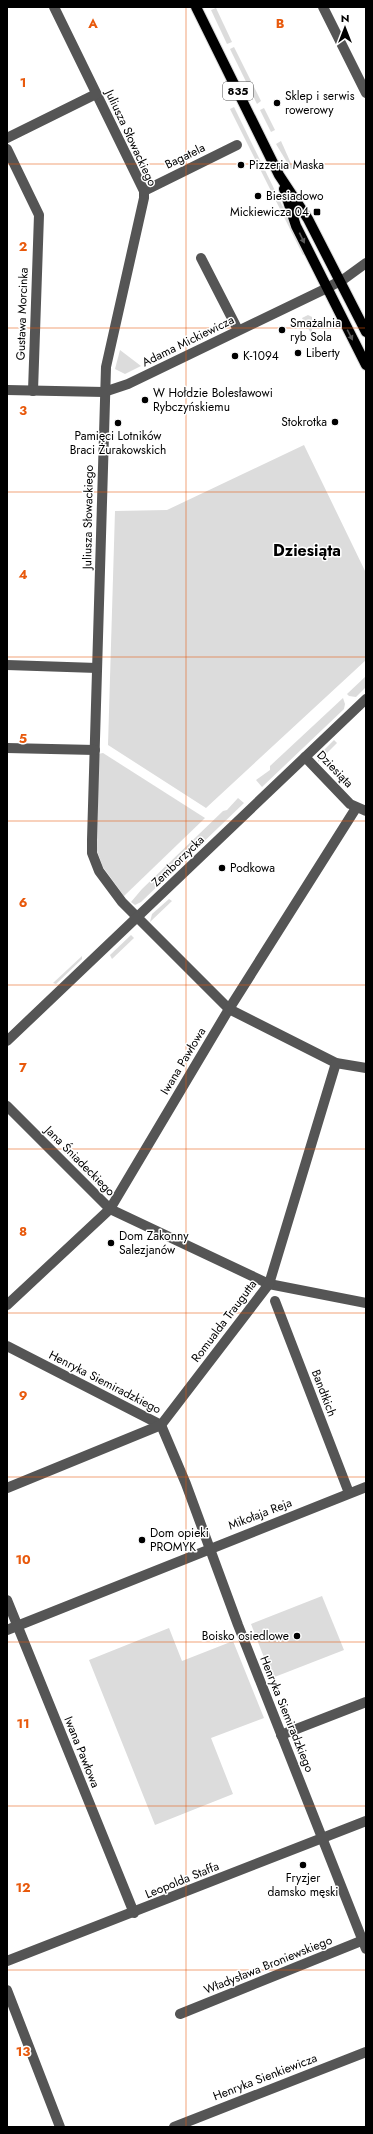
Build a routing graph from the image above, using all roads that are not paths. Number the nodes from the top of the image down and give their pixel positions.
1 (54, 7) edge
2 (196, 7) edge
3 (323, 7) edge
4 (366, 93) edge
5 (96, 94) junction
6 (7, 138) edge
7 (237, 145) dead end
8 (7, 149) edge
9 (279, 175) junction
10 (144, 191) junction
11 (202, 258) dead end
12 (366, 263) edge
13 (340, 281) junction
14 (326, 288) junction
15 (238, 330) junction
16 (366, 332) edge
17 (366, 365) edge
18 (7, 390) edge
19 (33, 391) junction
20 (104, 392) junction
21 (7, 665) edge
22 (97, 668) junction
23 (366, 699) edge
24 (7, 748) edge
25 (95, 750) junction
26 (305, 757) junction
27 (361, 810) edge
28 (137, 918) junction
29 (229, 1009) junction
30 (7, 1041) edge
31 (336, 1063) junction
32 (366, 1068) edge
33 (7, 1106) edge
34 (110, 1209) junction
35 (269, 1284) junction
36 (275, 1301) dead end
37 (366, 1303) edge
38 (7, 1306) edge
39 (7, 1346) edge
40 (161, 1425) junction
41 (366, 1487) edge
42 (7, 1488) edge
43 (349, 1493) junction
44 (210, 1548) junction
45 (7, 1600) edge
46 (12, 1628) edge
47 (366, 1702) edge
48 (282, 1735) junction
49 (366, 1821) edge
50 (322, 1838) junction
51 (134, 1913) junction
52 (365, 1943) edge
53 (7, 1961) edge
54 (7, 1990) edge
55 (180, 2014) dead end
56 (366, 2052) edge
57 (60, 2127) edge
58 (174, 2127) edge

1 - 5 street, Juliusza Słowackiego
2 - 9 main road, 835
3 - 4 street
5 - 6 street
5 - 10 street, Juliusza Słowackiego
7 - 10 street, Bagatela
8 - 19 street, Gustawa Morcinka
9 - 13 main road, 835
9 -> 14 main road, 835
10 - 20 street, Juliusza Słowackiego
11 - 15 street
12 - 13 street, Adama Mickiewicza
13 - 14 street, Adama Mickiewicza
13 - 16 main road, 835
14 - 15 street, Adama Mickiewicza
14 -> 17 main road, 835
15 - 20 street, Adama Mickiewicza
18 - 19 street, Adama Mickiewicza
19 - 20 street, Adama Mickiewicza
20 - 22 street, Juliusza Słowackiego
21 - 22 street
22 - 25 street, Juliusza Słowackiego
23 - 26 street, Zemborzycka
24 - 25 street
25 - 28 street, Juliusza Słowackiego
26 - 27 street, Dziesiąta
26 - 28 street, Zemborzycka
27 - 29 street, Iwana Pawłowa
28 - 29 street, Juliusza Słowackiego
28 - 30 street, Zemborzycka
29 - 31 street, Juliusza Słowackiego
29 - 34 street, Iwana Pawłowa
31 - 32 street, Juliusza Słowackiego
31 - 35 street, Romualda Traugutta
33 - 34 street, Jana Śniadeckiego
34 - 35 street, Jana Śniadeckiego
34 - 38 street, Iwana Pawłowa
35 - 37 street, Jana Śniadeckiego
35 - 40 street, Romualda Traugutta
36 - 43 street, Bandtkich
39 - 40 street, Henryka Siemiradzkiego
40 - 42 street
40 - 44 street, Henryka Siemiradzkiego
41 - 43 street, Mikołaja Reja
43 - 44 street, Mikołaja Reja
44 - 46 street, Mikołaja Reja
44 - 48 street, Henryka Siemiradzkiego
45 - 46 street, Iwana Pawłowa
46 - 51 street, Iwana Pawłowa
47 - 48 street
48 - 50 street, Henryka Siemiradzkiego
49 - 50 street, Leopolda Staffa
50 - 51 street, Leopolda Staffa
50 - 52 street, Henryka Siemiradzkiego
51 - 53 street, Leopolda Staffa
52 - 55 street, Władysława Broniewskiego
54 - 57 street
56 - 58 street, Henryka Sienkiewicza

